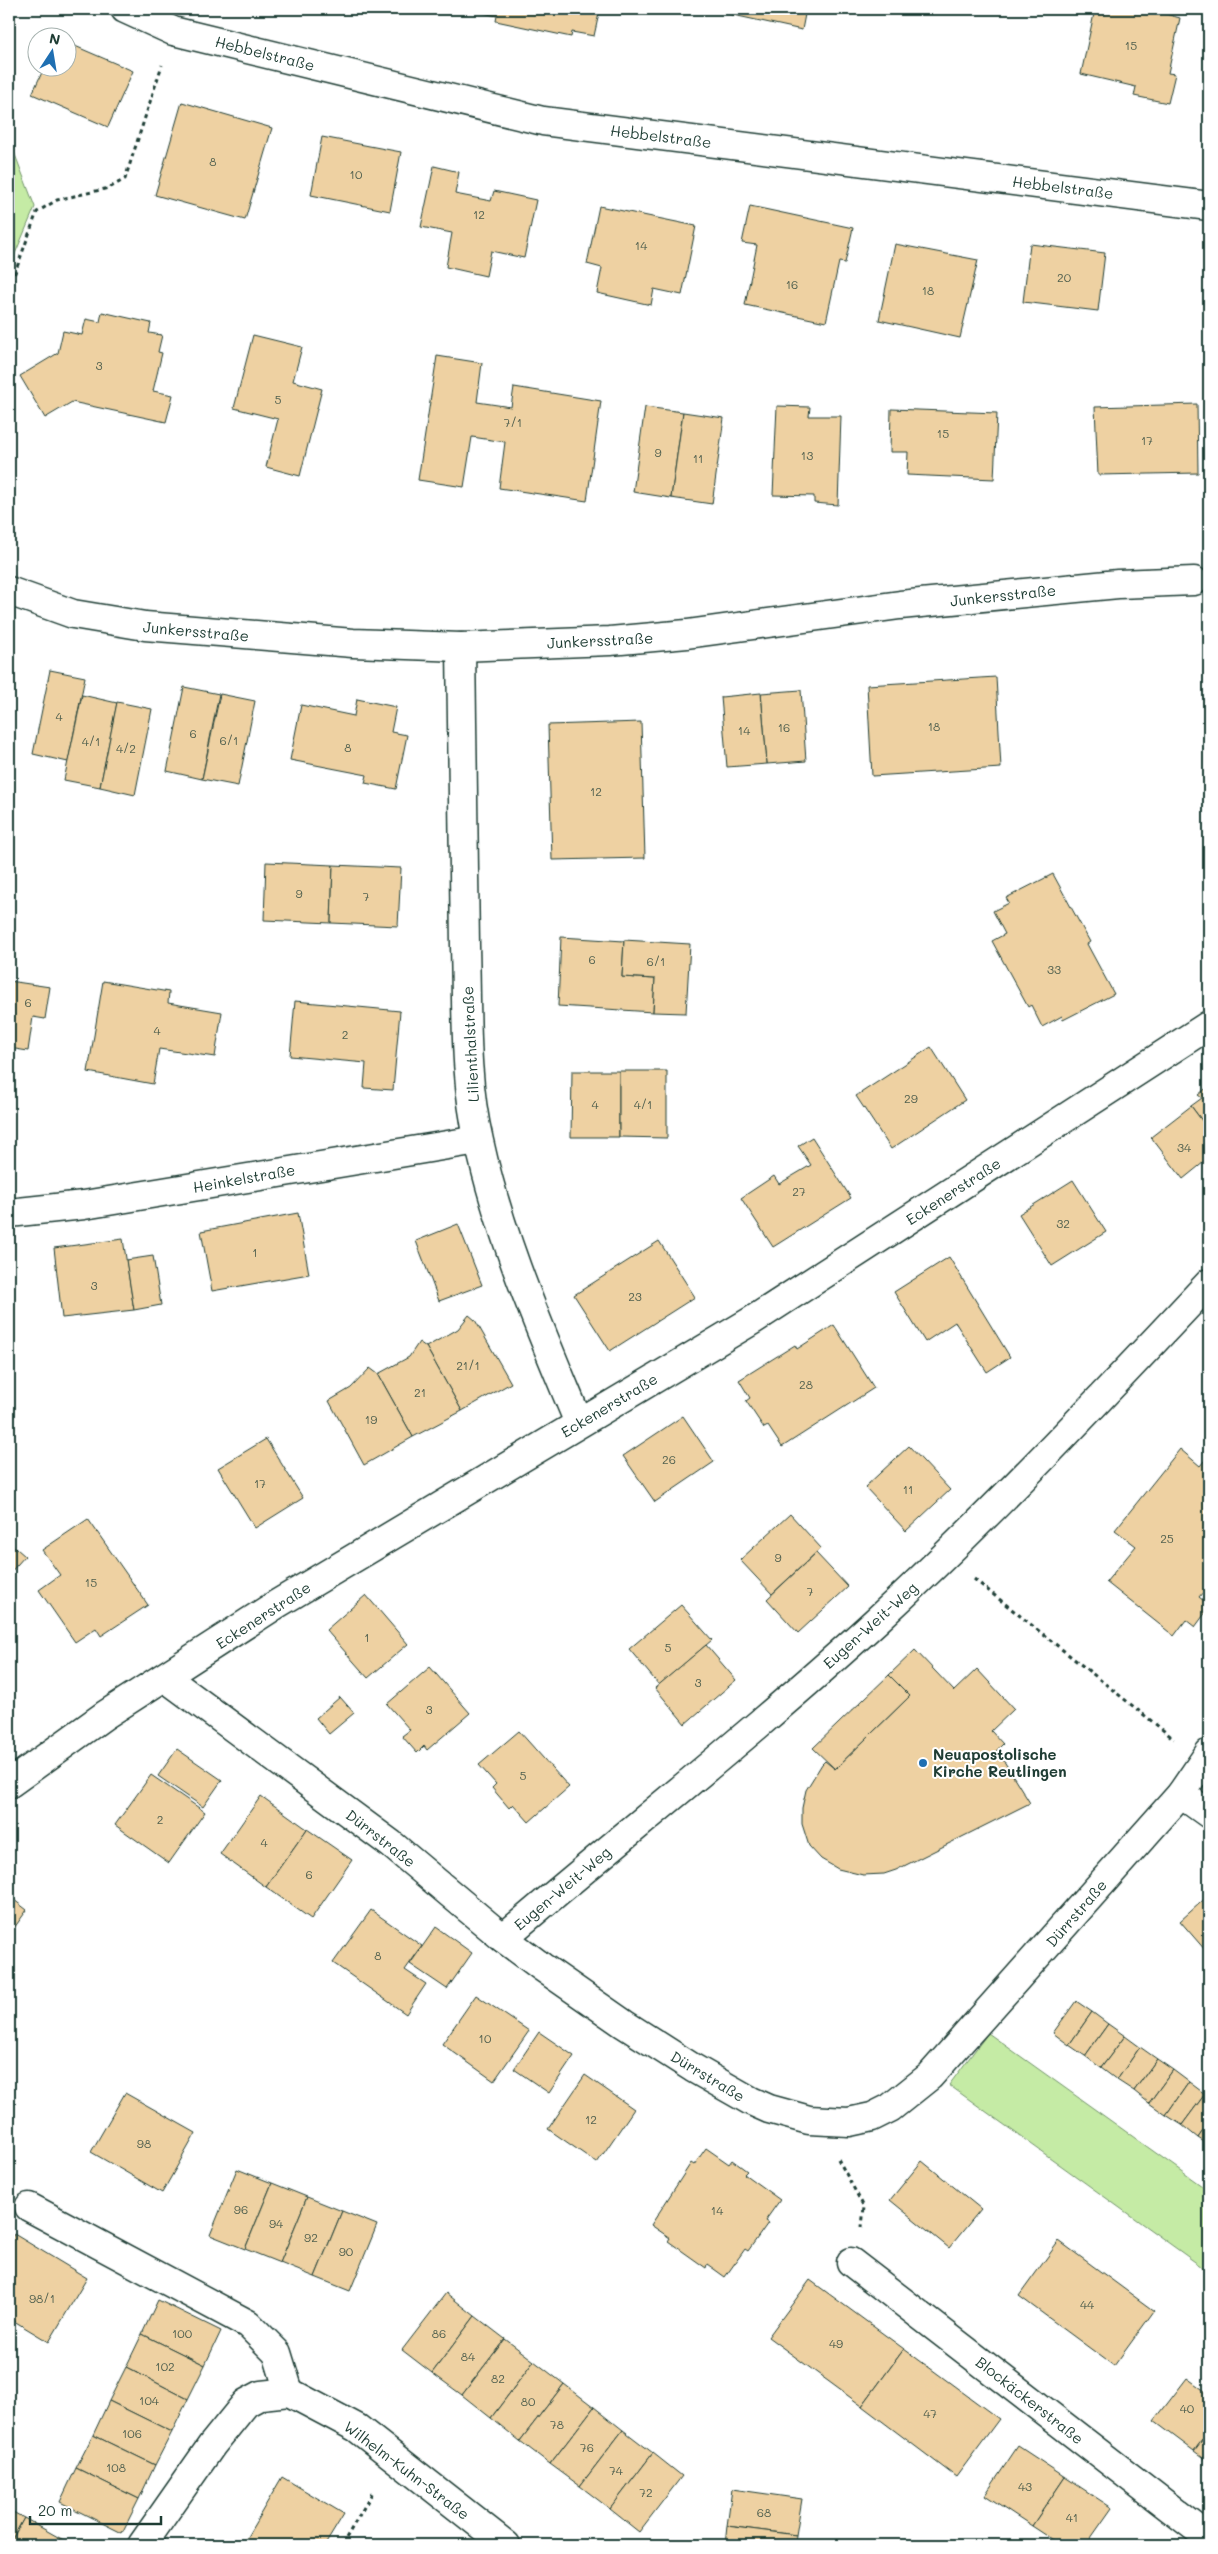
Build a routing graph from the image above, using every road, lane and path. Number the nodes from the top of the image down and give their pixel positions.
1 (125, 9) edge
2 (173, 31) junction
3 (1209, 206) edge
4 (9, 289) edge
5 (1194, 581) dead end
6 (9, 592) edge
7 (461, 647) junction
8 (1209, 1026) edge
9 (478, 1140) junction
10 (9, 1213) edge
11 (1209, 1283) edge
12 (579, 1423) junction
13 (945, 1556) junction
14 (166, 1678) junction
15 (1206, 1757) edge
16 (12, 1775) edge
17 (1181, 1794) junction
18 (1209, 1814) edge
19 (503, 1938) junction
20 (831, 2123) junction
21 (29, 2207) dead end
22 (851, 2262) joint
23 (289, 2392) junction
24 (393, 2457) junction
25 (1209, 2538) edge
26 (142, 2545) edge
27 (342, 2545) edge
28 (506, 2545) edge

1 - 2 street, Hebbelstraße
2 - 3 street, Hebbelstraße
2 - 4 path
5 - 7 street, Junkersstraße
6 - 7 street, Junkersstraße
7 - 9 street, Lilienthalstraße
8 - 12 street, Eckenerstraße
9 - 10 street, Heinkelstraße
9 - 12 street, Lilienthalstraße
11 - 13 street, Eugen-Weit-Weg
12 - 14 street, Eckenerstraße
13 - 15 path
13 - 19 street, Eugen-Weit-Weg
14 - 16 street, Eckenerstraße
14 - 19 street, Dürrstraße
15 - 17 street, Dürrstraße
17 - 18 street
17 - 20 street, Dürrstraße
19 - 20 street, Dürrstraße
20 - 22 path
21 - 23 street
22 - 25 street, Blockäckerstraße
23 - 24 street, Wilhelm-Kuhn-Straße
23 - 26 street
24 - 27 path
24 - 28 street, Wilhelm-Kuhn-Straße

